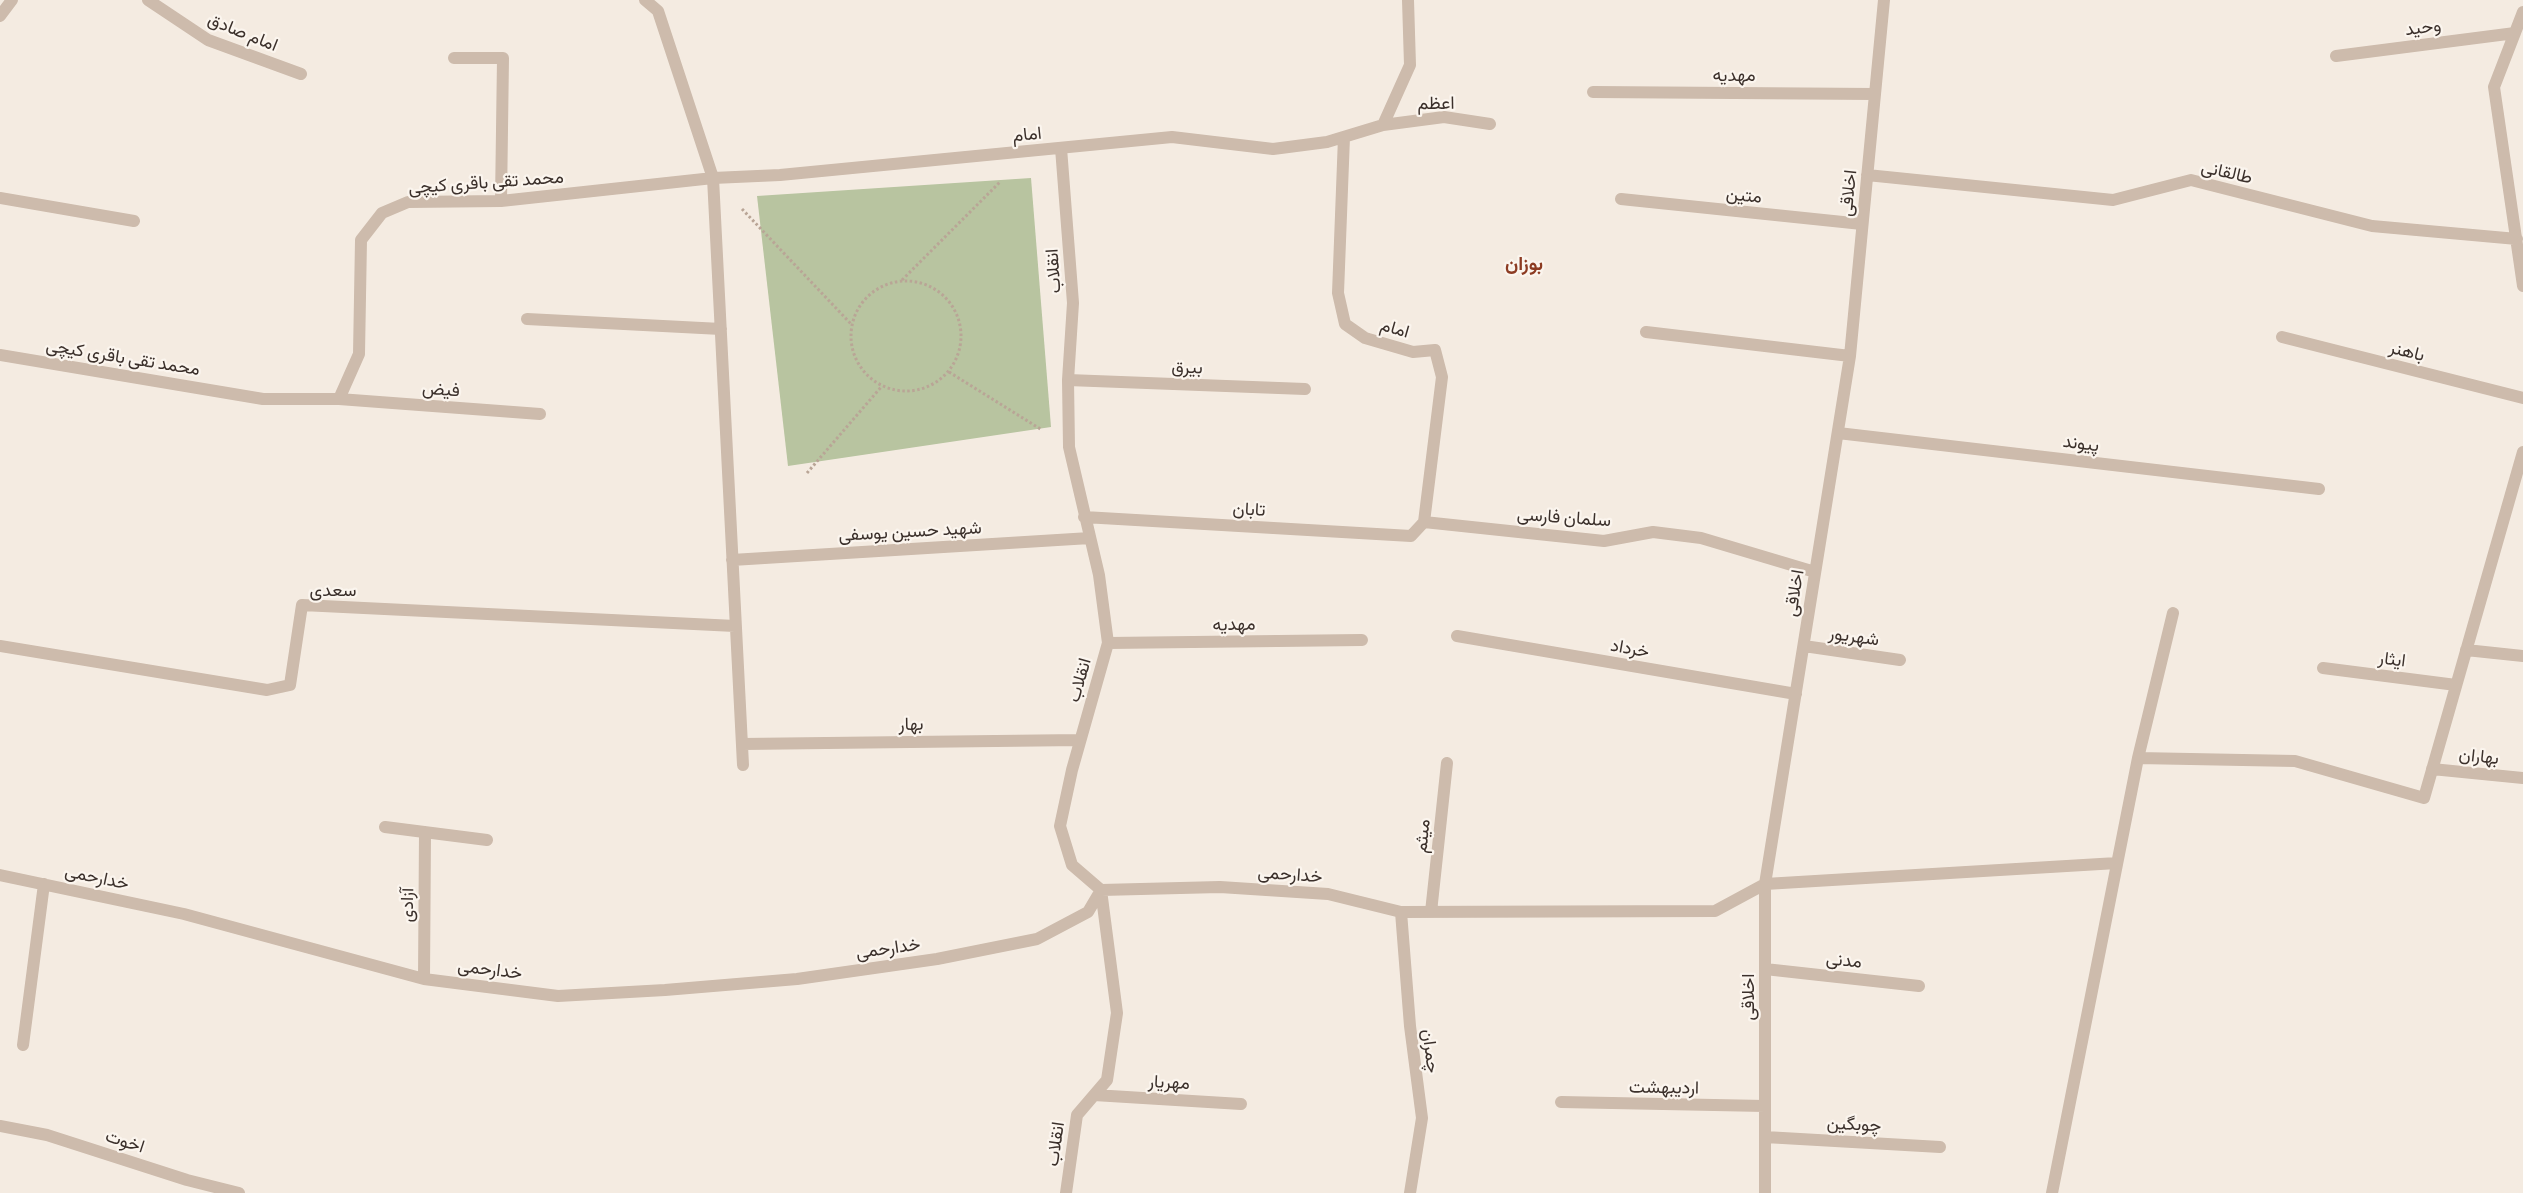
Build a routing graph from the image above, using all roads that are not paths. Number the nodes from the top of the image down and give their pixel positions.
1 (12, 0) edge
2 (148, 0) edge
3 (645, 0) edge
4 (1408, 0) edge
5 (1884, 0) edge
6 (2523, 12) edge
7 (0, 16) edge
8 (2515, 33) junction
9 (2336, 56) dead end
10 (454, 58) dead end
11 (302, 74) dead end
12 (1594, 92) dead end
13 (1875, 94) junction
14 (1490, 124) dead end
15 (1383, 125) junction
16 (1344, 136) junction
17 (1061, 148) junction
18 (1868, 175) junction
19 (713, 178) junction
20 (0, 198) edge
21 (1621, 199) dead end
22 (501, 201) junction
23 (134, 221) dead end
24 (1862, 224) junction
25 (2517, 239) junction
26 (2523, 286) edge
27 (527, 319) dead end
28 (721, 329) junction
29 (1646, 332) dead end
30 (2282, 338) dead end
31 (0, 355) edge
32 (1850, 356) junction
33 (1068, 380) junction
34 (1305, 389) dead end
35 (2523, 398) edge
36 (339, 399) junction
37 (540, 414) dead end
38 (1838, 433) junction
39 (2523, 452) edge
40 (2320, 489) dead end
41 (1084, 516) junction
42 (1424, 522) junction
43 (1090, 538) junction
44 (732, 560) junction
45 (1815, 572) junction
46 (2173, 613) dead end
47 (735, 626) junction
48 (1457, 636) dead end
49 (1362, 640) dead end
50 (1108, 643) junction
51 (0, 646) edge
52 (1804, 646) junction
53 (2466, 650) junction
54 (2523, 656) edge
55 (1900, 660) dead end
56 (2323, 668) dead end
57 (2456, 685) junction
58 (1796, 694) junction
59 (1080, 740) junction
60 (742, 744) junction
61 (2138, 758) junction
62 (1447, 763) dead end
63 (743, 765) dead end
64 (2432, 769) junction
65 (2523, 778) edge
66 (386, 827) dead end
67 (425, 832) junction
68 (487, 840) dead end
69 (2117, 863) junction
70 (0, 875) edge
71 (44, 884) junction
72 (1765, 884) junction
73 (1101, 890) junction
74 (1401, 912) junction
75 (1431, 912) junction
76 (1765, 969) junction
77 (424, 978) junction
78 (1919, 986) dead end
79 (23, 1045) dead end
80 (1094, 1095) junction
81 (1562, 1102) dead end
82 (1241, 1104) dead end
83 (1765, 1106) junction
84 (0, 1126) edge
85 (1765, 1137) junction
86 (1940, 1147) dead end
87 (204, 1189) edge
88 (239, 1193) edge
89 (1066, 1193) edge
90 (1410, 1193) edge
91 (1765, 1193) edge
92 (2052, 1193) edge

1 - 7 street
2 - 11 street, امام صادق
3 - 19 street
4 - 15 street
5 - 13 street, اخلاقی
6 - 8 street
8 - 9 street, وحید
8 - 25 street
10 - 22 street
12 - 13 street, مهدیه
13 - 18 street, اخلاقی
14 - 15 street, اعظم
15 - 16 street, امام
16 - 17 street, امام
16 - 42 street, امام
17 - 19 street, امام
17 - 33 street, انقلاب
18 - 24 street, اخلاقی
18 - 25 street, طالقانی
19 - 22 street, محمد تقی باقری کیچی
19 - 28 street
20 - 23 street
21 - 24 street, متین
22 - 36 street, محمد تقی باقری کیچی
24 - 32 street, اخلاقی
25 - 26 street
27 - 28 street
28 - 44 street
29 - 32 street
30 - 35 street, باهنر
31 - 36 street, محمد تقی باقری کیچی
32 - 38 street, اخلاقی
33 - 34 street, بیرق
33 - 41 street, انقلاب
36 - 37 street, فیض
38 - 40 street, پیوند
38 - 45 street, اخلاقی
39 - 53 street
41 - 42 street, تابان
41 - 43 street, انقلاب
42 - 45 street, سلمان فارسی
43 - 44 street, شهید حسین یوسفی
43 - 50 street, انقلاب
44 - 47 street
45 - 52 street, اخلاقی
46 - 61 street
47 - 51 street, سعدی
47 - 60 street
48 - 58 street, خرداد
49 - 50 street, مهدیه
50 - 59 street, انقلاب
52 - 55 street, شهریور
52 - 58 street, اخلاقی
53 - 54 street
53 - 57 street
56 - 57 street, ایثار
57 - 64 street
58 - 72 street, اخلاقی
59 - 60 street, بهار
59 - 73 street, انقلاب
60 - 63 street
61 - 64 street
61 - 69 street
62 - 75 street, میثم
64 - 65 street, بهاران
66 - 67 street
67 - 68 street
67 - 77 street, آزادی
69 - 72 street
69 - 92 street
70 - 71 street, خدارحمی
71 - 77 street, خدارحمی
71 - 79 street
72 - 75 street, خدارحمی
72 - 76 street, اخلاقی
73 - 74 street, خدارحمی
73 - 77 street, خدارحمی
73 - 80 street, انقلاب
74 - 75 street, خدارحمی
74 - 90 street, چمران
76 - 78 street, مدنی
76 - 83 street, اخلاقی
80 - 82 street, مهریار
80 - 89 street, انقلاب
81 - 83 street, اردیبهشت
83 - 85 street, اخلاقی
84 - 87 street, اخوت
85 - 86 street, چوبگین
85 - 91 street, اخلاقی
87 - 88 street, اخوت

